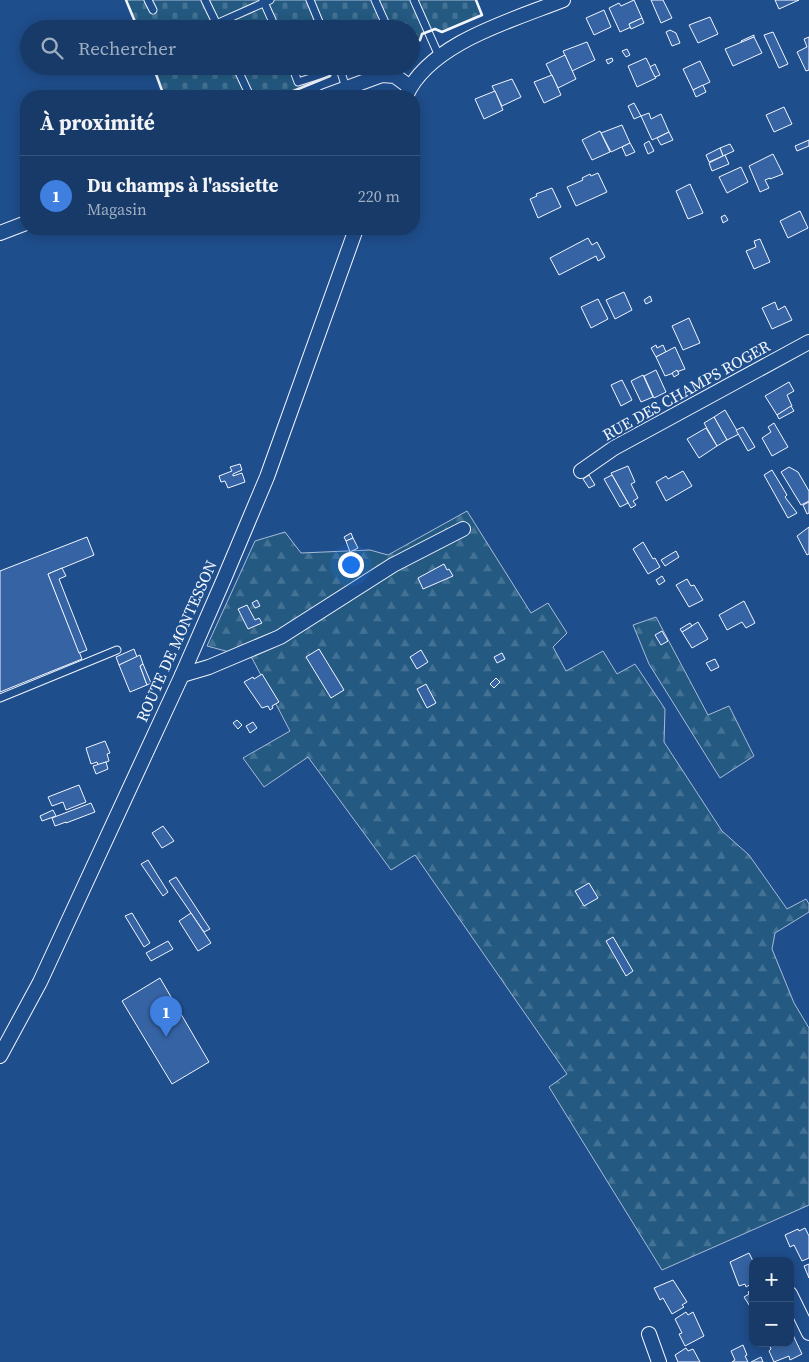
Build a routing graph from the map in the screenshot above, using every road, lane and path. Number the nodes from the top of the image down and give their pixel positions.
1 (148, 0) edge
2 (205, 0) edge
3 (310, 0) edge
4 (375, 0) edge
5 (414, 0) edge
6 (563, 0) edge
7 (266, 1) edge
8 (152, 10) dead end
9 (214, 20) edge
10 (229, 20) edge
11 (273, 20) edge
12 (318, 20) edge
13 (384, 20) edge
14 (439, 56) junction
15 (240, 75) edge
16 (295, 75) edge
17 (320, 75) edge
18 (342, 75) edge
19 (382, 75) edge
20 (382, 75) edge
21 (420, 75) edge
22 (420, 75) edge
23 (346, 88) junction
24 (247, 90) edge
25 (341, 90) edge
26 (406, 90) edge
27 (409, 90) edge
28 (20, 226) edge
29 (0, 234) edge
30 (354, 235) edge
31 (809, 342) edge
32 (581, 471) dead end
33 (463, 528) dead end
34 (117, 650) dead end
35 (182, 675) junction
36 (0, 698) edge
37 (0, 1056) edge
38 (794, 1302) edge
39 (809, 1333) edge
40 (649, 1334) dead end
41 (659, 1362) edge

1 - 8 lane
2 - 9 lane
3 - 12 lane
4 - 13 lane
5 - 14 lane
6 - 14 street
7 - 10 lane
7 - 11 lane
14 - 22 street
15 - 24 lane
16 - 17 lane
18 - 23 lane
19 - 23 street
20 - 26 street
21 - 27 street
23 - 25 street
28 - 29 street
30 - 35 street, ROUTE DE MONTESSON
31 - 32 street, RUE DES CHAMPS ROGER
33 - 35 street
34 - 36 lane
35 - 37 street, ROUTE DE MONTESSON
38 - 39 street
40 - 41 street

